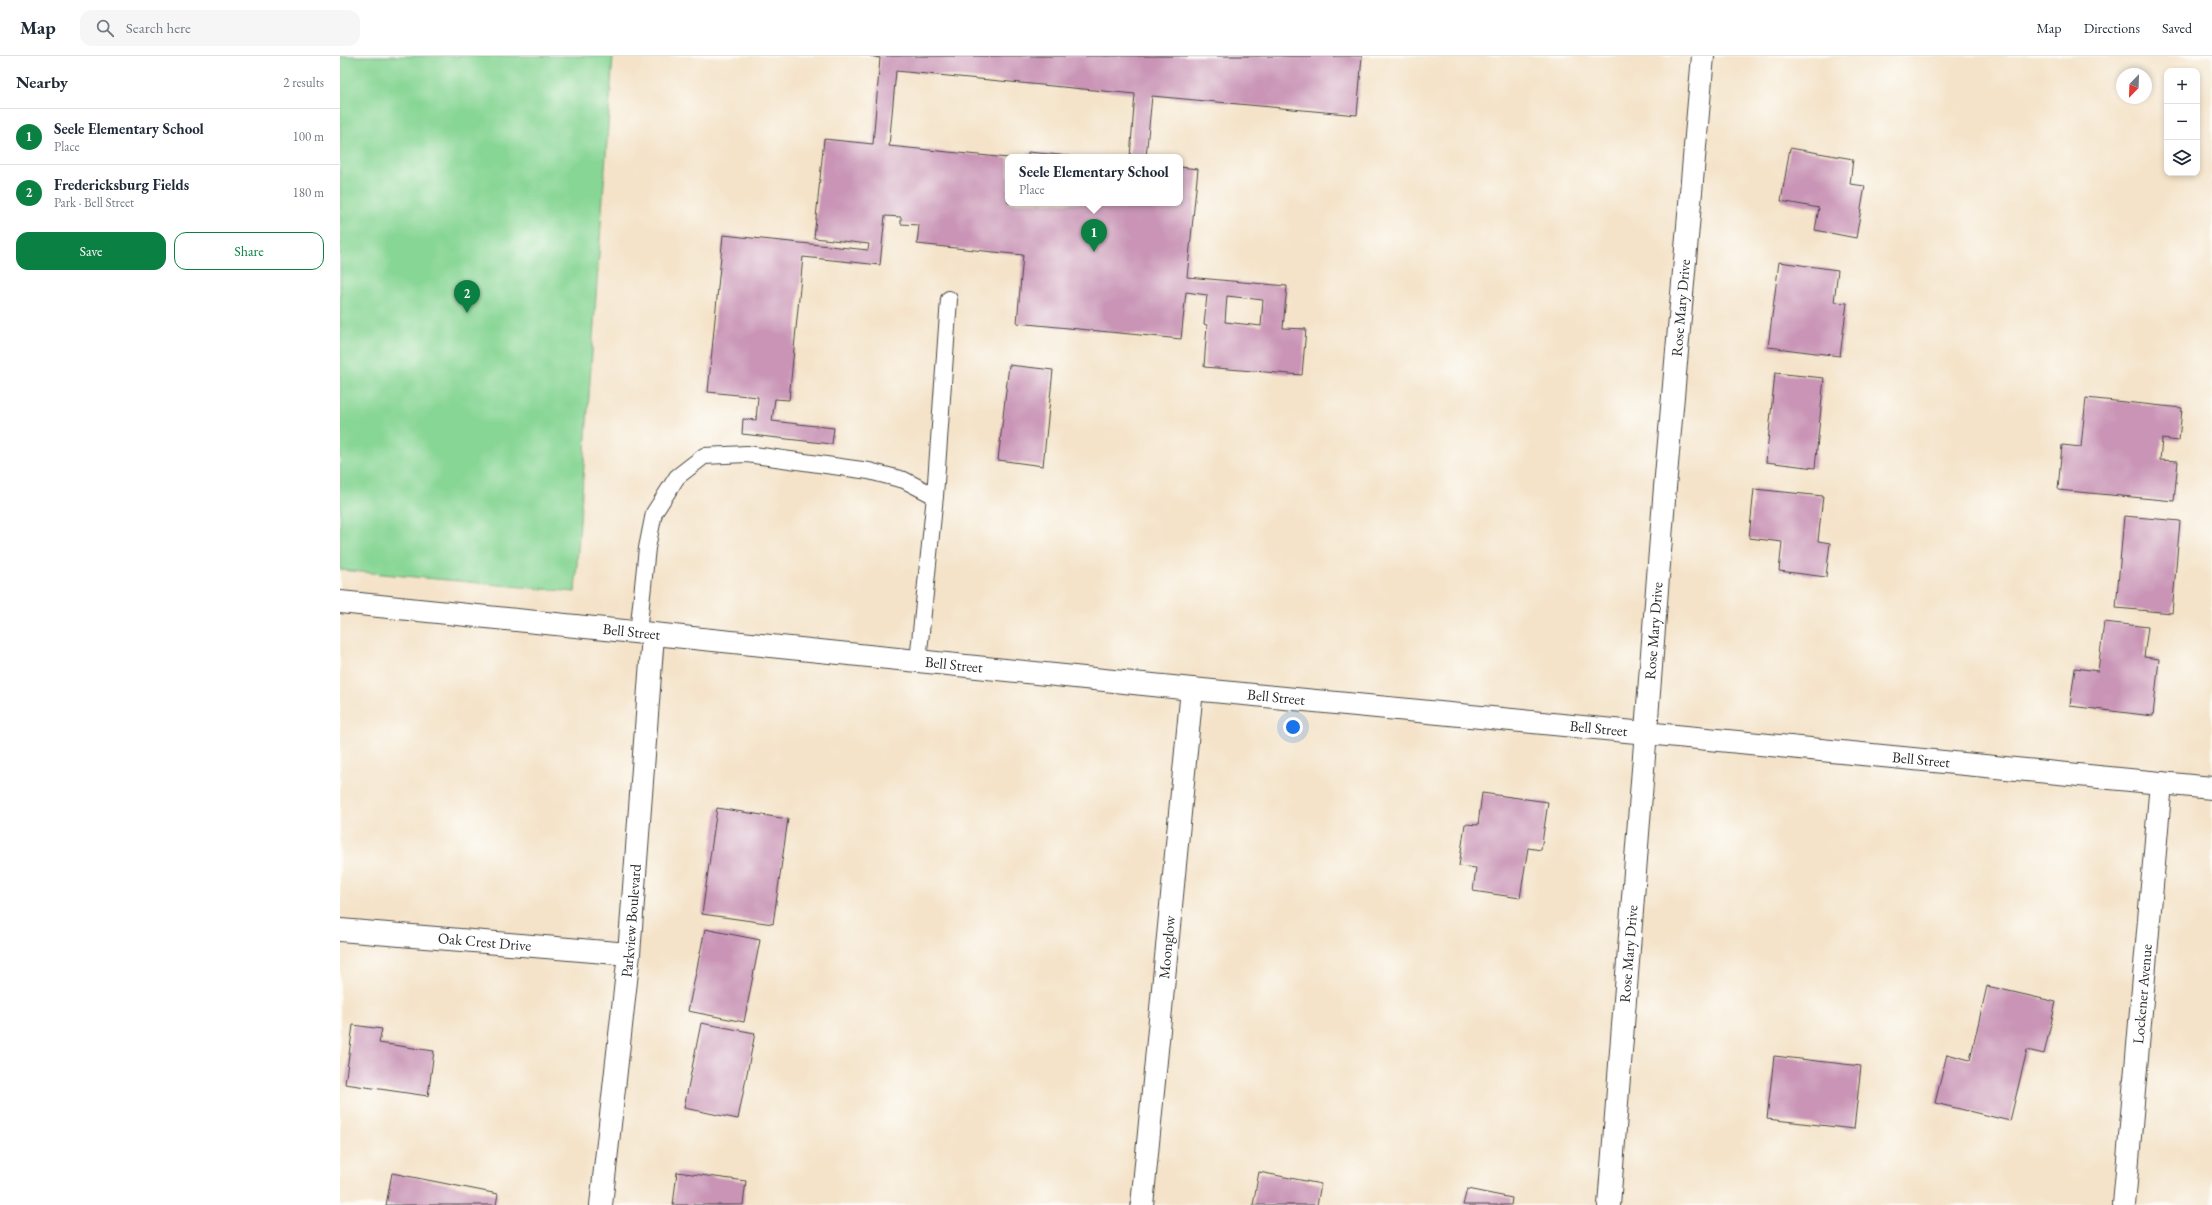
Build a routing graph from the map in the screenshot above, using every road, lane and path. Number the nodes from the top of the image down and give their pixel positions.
1 (1703, 56) edge
2 (949, 299) dead end
3 (935, 496) junction
4 (340, 602) edge
5 (645, 634) junction
6 (918, 661) junction
7 (1192, 689) junction
8 (1646, 733) junction
9 (2161, 783) junction
10 (2212, 788) edge
11 (340, 930) edge
12 (628, 954) junction
13 (601, 1205) edge
14 (1142, 1205) edge
15 (1609, 1205) edge
16 (2124, 1205) edge

1 - 8 street, Rose Mary Drive
2 - 3 lane
3 - 5 lane
3 - 6 lane
4 - 5 street, Bell Street
5 - 6 street, Bell Street
5 - 12 street, Parkview Boulevard
6 - 7 street, Bell Street
7 - 8 street, Bell Street
7 - 14 street, Moonglow
8 - 9 street, Bell Street
8 - 15 street, Rose Mary Drive
9 - 10 street, Bell Street
9 - 16 street, Lockener Avenue
11 - 12 street, Oak Crest Drive
12 - 13 street, Parkview Boulevard

